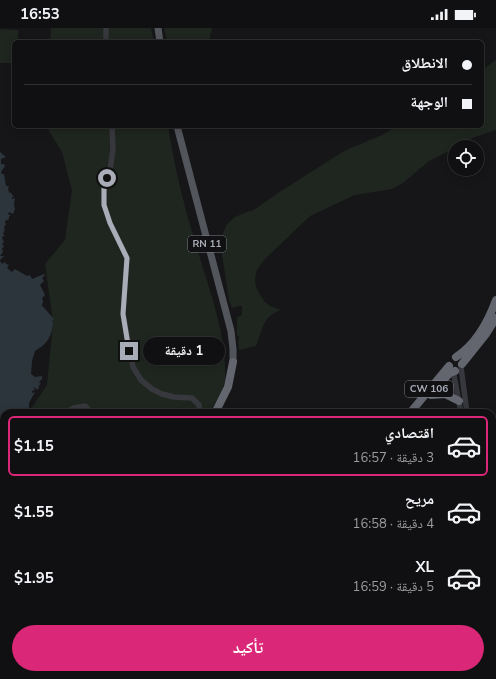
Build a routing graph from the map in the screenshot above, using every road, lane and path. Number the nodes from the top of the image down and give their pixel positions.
1 (106, 28) edge
2 (158, 28) edge
3 (106, 40) edge
4 (160, 40) edge
5 (112, 128) edge
6 (178, 128) edge
7 (496, 300) edge
8 (496, 318) edge
9 (233, 362) joint
10 (455, 369) junction
11 (431, 395) junction
12 (458, 401) junction
13 (72, 409) edge
14 (87, 409) edge
15 (200, 409) edge
16 (219, 409) edge
17 (414, 409) edge
18 (419, 409) edge
19 (460, 409) edge
20 (466, 409) edge

1 - 3 street
2 - 4 main road
5 - 15 street
6 - 9 main road, RN 11
7 - 10 highway
8 - 10 highway, CW 106
9 - 16 highway, RN 11
10 - 11 highway, CW 106
10 - 12 street
10 - 17 highway, CW 106
10 - 20 street
11 - 12 highway
11 - 18 highway, CW 106
12 - 19 street
13 - 14 street

